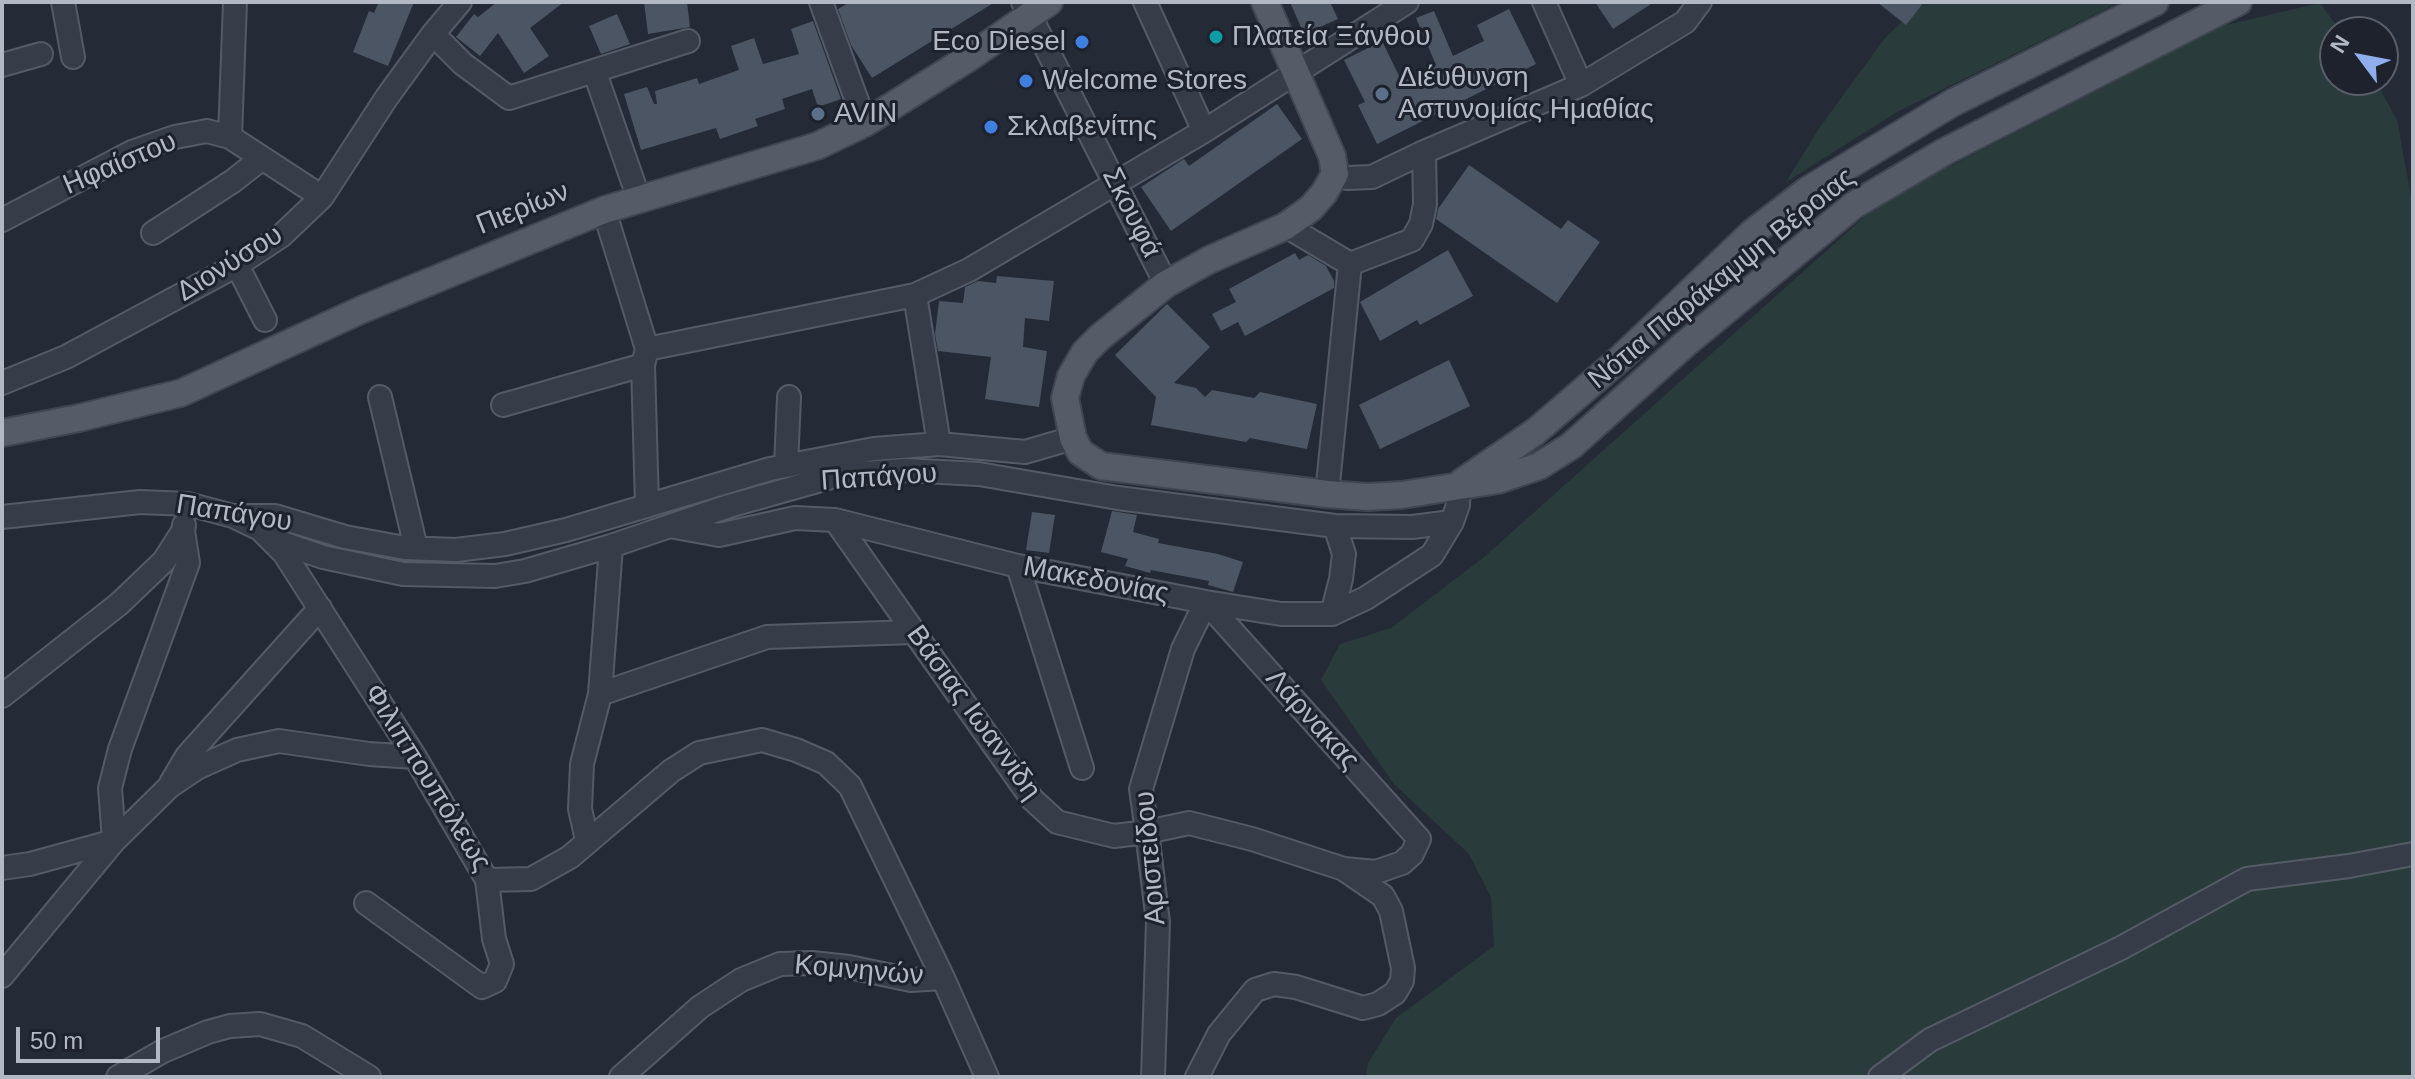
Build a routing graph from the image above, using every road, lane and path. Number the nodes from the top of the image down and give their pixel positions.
1 (63, 2) edge
2 (235, 2) edge
3 (460, 2) edge
4 (821, 2) edge
5 (1145, 2) edge
6 (1265, 2) edge
7 (1407, 2) edge
8 (1544, 2) edge
9 (1700, 2) edge
10 (2155, 2) edge
11 (2238, 2) edge
12 (1034, 6) edge
13 (433, 34) junction
14 (688, 41) dead end
15 (41, 54) dead end
16 (73, 57) dead end
17 (2, 65) edge
18 (1298, 71) junction
19 (595, 73) junction
20 (1581, 85) junction
21 (865, 123) junction
22 (1204, 131) junction
23 (230, 137) junction
24 (1424, 152) junction
25 (261, 159) junction
26 (1335, 174) junction
27 (1116, 184) junction
28 (322, 197) junction
29 (639, 199) junction
30 (604, 210) junction
31 (2, 220) edge
32 (1286, 226) junction
33 (153, 233) dead end
34 (1350, 264) junction
35 (237, 265) junction
36 (1166, 284) junction
37 (915, 295) junction
38 (265, 320) dead end
39 (645, 357) junction
40 (2, 383) edge
41 (380, 397) dead end
42 (789, 397) dead end
43 (503, 405) dead end
44 (2, 433) edge
45 (1073, 438) junction
46 (939, 444) junction
47 (786, 466) junction
48 (1459, 485) junction
49 (1327, 494) junction
50 (188, 504) junction
51 (647, 506) junction
52 (233, 516) junction
53 (2, 517) edge
54 (835, 520) junction
55 (1452, 522) junction
56 (674, 526) junction
57 (1335, 526) junction
58 (183, 531) junction
59 (273, 540) junction
60 (611, 546) junction
61 (416, 548) junction
62 (1018, 566) junction
63 (1206, 602) junction
64 (320, 608) junction
65 (1332, 614) junction
66 (913, 632) junction
67 (600, 694) junction
68 (2, 696) edge
69 (415, 757) junction
70 (1082, 768) dead end
71 (170, 786) junction
72 (1147, 832) junction
73 (1419, 839) joint
74 (587, 840) junction
75 (114, 841) junction
76 (2413, 854) edge
77 (2, 868) edge
78 (1344, 869) junction
79 (487, 880) junction
80 (366, 903) dead end
81 (2, 976) edge
82 (943, 978) junction
83 (118, 1077) edge
84 (369, 1077) edge
85 (621, 1077) edge
86 (987, 1077) edge
87 (1153, 1077) edge
88 (1197, 1077) edge
89 (1880, 1077) edge

1 - 16 street
2 - 23 street
3 - 13 street, Διονύσου
4 - 21 street
5 - 22 street
6 - 18 main road
7 - 18 street
8 - 20 street
9 - 20 street
10 - 48 main road, Νότια Παράκαμψη Βέροιας
11 - 48 main road, Νότια Παράκαμψη Βέροιας
12 - 21 main road, Πιερίων
12 - 27 street, Σκουφά
13 - 19 street
13 - 28 street, Διονύσου
14 - 19 street
15 - 17 street
18 - 22 street
18 - 26 main road
19 - 29 street
20 - 24 street
21 - 29 main road, Πιερίων
22 - 27 street
23 - 25 street
23 - 31 street, Ηφαίστου
24 - 26 street
24 - 34 street
25 - 28 street
25 - 33 street
26 - 32 main road
27 - 36 street, Σκουφά
27 - 37 street
28 - 35 street, Διονύσου
29 - 30 main road, Πιερίων
30 - 39 street
30 - 44 main road, Πιερίων
32 - 34 street
32 - 36 main road
34 - 49 street
35 - 38 street
35 - 40 street, Διονύσου
36 - 45 main road
37 - 39 street
37 - 46 street
39 - 43 street
39 - 51 street
41 - 61 street
42 - 47 street
45 - 46 street, Παπάγου
45 - 49 main road, Νότια Παράκαμψη Βέροιας
46 - 47 street, Παπάγου
47 - 51 street, Παπάγου
48 - 49 main road, Νότια Παράκαμψη Βέροιας
48 - 55 street, Μακεδονίας
50 - 52 street, Παπάγου
50 - 53 street, Παπάγου
50 - 58 street
51 - 61 street, Παπάγου
52 - 59 street, Φιλιππουπόλεως
52 - 61 street, Παπάγου
54 - 56 street, Μακεδονίας
54 - 62 street, Μακεδονίας
54 - 66 street, Βάσιας Ιωαννίδη
55 - 57 street, Παπάγου
55 - 65 street, Μακεδονίας
56 - 57 street, Παπάγου
56 - 60 street, Παπάγου
57 - 65 street
58 - 68 street
58 - 75 street
59 - 60 street, Παπάγου
59 - 64 street, Φιλιππουπόλεως
60 - 67 street
62 - 63 street, Μακεδονίας
62 - 70 street
63 - 65 street, Μακεδονίας
63 - 72 street, Αριστείδου
63 - 73 street, Λάρνακας
64 - 69 street, Φιλιππουπόλεως
64 - 71 street
66 - 67 street
66 - 72 street, Βάσιας Ιωαννίδη
67 - 74 street
69 - 71 street
69 - 79 street, Φιλιππουπόλεως
71 - 75 street
72 - 78 street, Βάσιας Ιωαννίδη
72 - 87 street, Αριστείδου
73 - 78 street, Βάσιας Ιωαννίδη
74 - 79 street, Φιλιππουπόλεως
74 - 82 street, Φιλιππουπόλεως
75 - 77 street
75 - 81 street
76 - 89 street
78 - 88 street
79 - 80 street
82 - 85 street, Κομνηνών
82 - 86 street, Φιλιππουπόλεως
83 - 84 street

